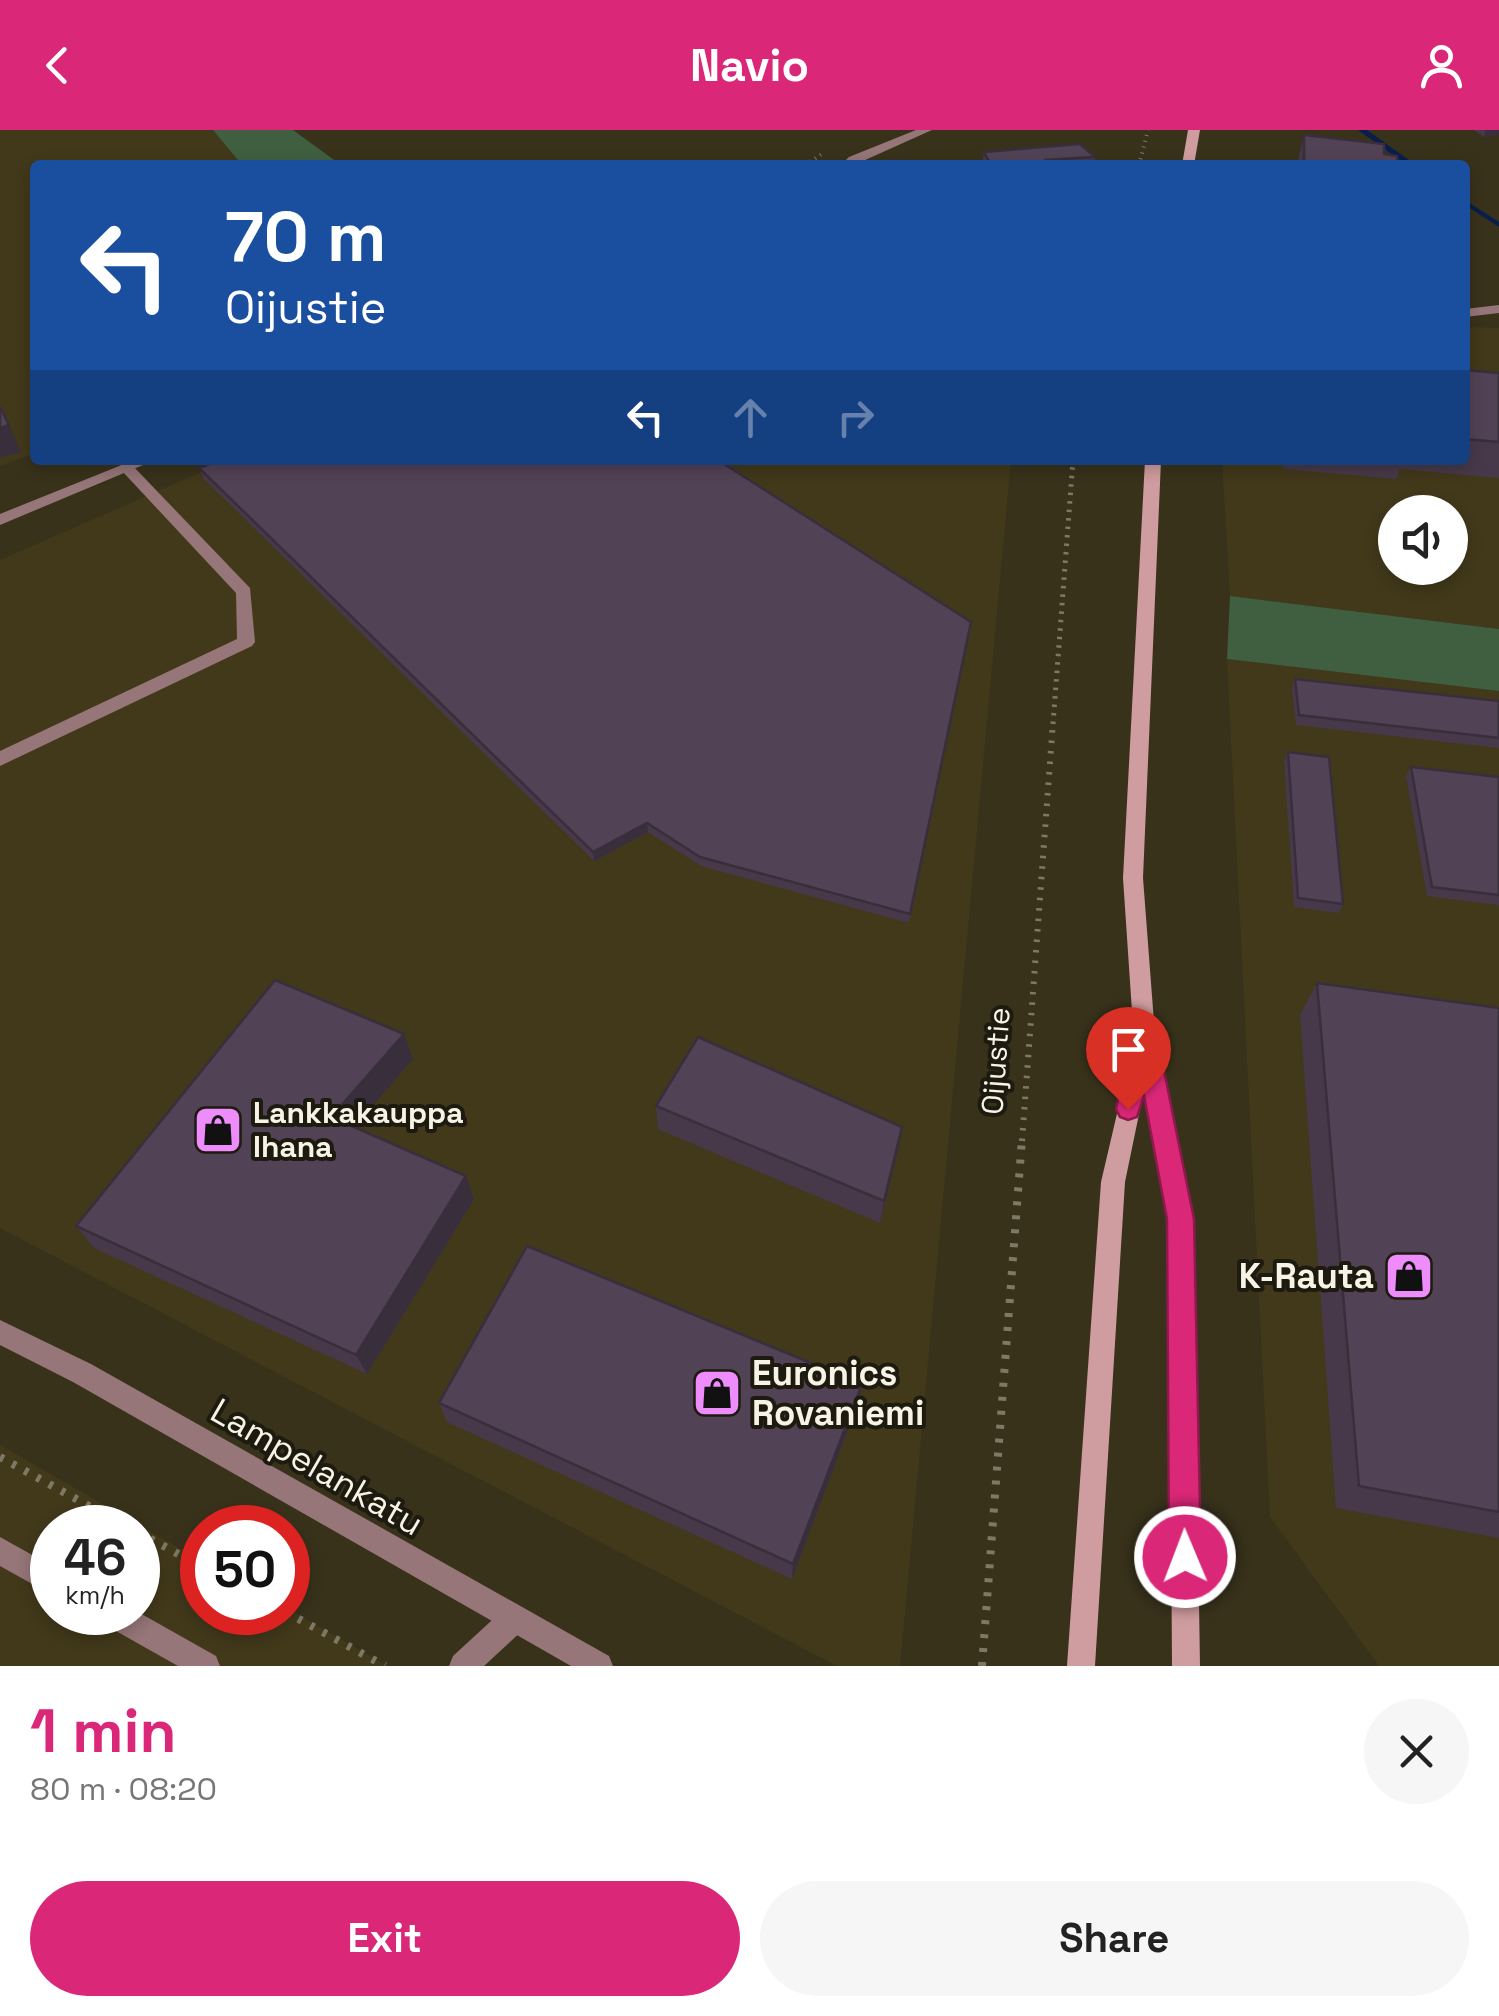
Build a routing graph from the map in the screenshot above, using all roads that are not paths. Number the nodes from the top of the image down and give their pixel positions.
1 (926, 130) edge
2 (1194, 130) edge
3 (852, 160) edge
4 (1189, 160) edge
5 (1499, 310) edge
6 (1470, 313) edge
7 (134, 465) edge
8 (1153, 465) edge
9 (126, 468) junction
10 (0, 520) edge
11 (0, 759) edge
12 (1144, 1036) junction
13 (0, 1332) edge
14 (0, 1552) edge
15 (30, 1569) edge
16 (513, 1620) junction
17 (151, 1635) edge
18 (206, 1666) edge
19 (462, 1666) edge
20 (599, 1666) edge
21 (1081, 1666) edge
22 (1186, 1666) edge

1 - 3 street
2 - 4 main road
5 - 6 street
7 - 9 street
8 - 12 main road
9 - 10 street
9 - 11 street
12 - 21 main road
12 - 22 main road
13 - 16 street, Lampelankatu
14 - 15 street
16 - 19 street
16 - 20 street, Lampelankatu
17 - 18 street

